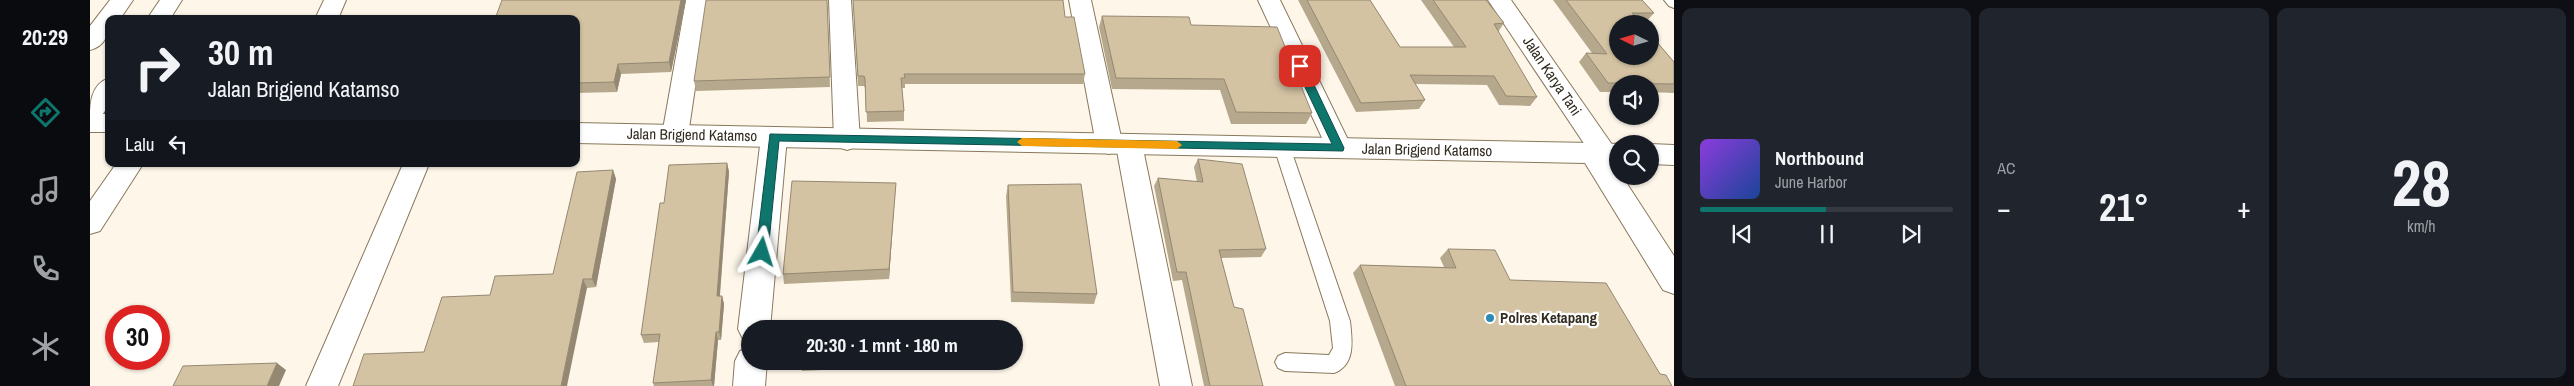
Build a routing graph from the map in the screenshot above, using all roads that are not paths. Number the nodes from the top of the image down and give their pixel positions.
1 (122, 0) edge
2 (171, 0) edge
3 (335, 0) edge
4 (697, 0) edge
5 (840, 0) edge
6 (1080, 0) edge
7 (1268, 0) edge
8 (1499, 0) edge
9 (1671, 0) edge
10 (1674, 3) edge
11 (111, 15) edge
12 (161, 15) edge
13 (328, 15) edge
14 (105, 22) edge
15 (90, 42) edge
16 (105, 92) edge
17 (90, 113) edge
18 (90, 123) edge
19 (105, 123) edge
20 (580, 133) edge
21 (675, 135) junction
22 (774, 137) junction
23 (847, 140) junction
24 (1119, 144) junction
25 (1282, 147) junction
26 (1339, 148) junction
27 (1605, 153) edge
28 (1659, 154) edge
29 (1674, 155) edge
30 (128, 167) edge
31 (415, 167) edge
32 (90, 223) edge
33 (1674, 281) edge
34 (755, 320) edge
35 (1285, 362) dead end
36 (750, 370) edge
37 (322, 386) edge
38 (749, 386) edge
39 (1176, 386) edge

1 - 11 main road
2 - 12 main road
3 - 13 main road
4 - 21 main road
5 - 23 main road
6 - 24 main road
7 - 26 main road
8 - 27 main road, Jalan Karya Tani
9 - 10 lane
14 - 15 main road
16 - 17 main road
18 - 19 main road
20 - 21 main road, Jalan Brigjend Katamso
21 - 22 main road, Jalan Brigjend Katamso
22 - 23 main road, Jalan Brigjend Katamso
22 - 34 main road
23 - 24 main road, Jalan Brigjend Katamso
24 - 25 main road, Jalan Brigjend Katamso
24 - 39 main road
25 - 26 main road, Jalan Brigjend Katamso
25 - 35 lane
26 - 27 main road, Jalan Brigjend Katamso
27 - 33 main road, Jalan Karya Tani
28 - 29 main road
30 - 32 main road
31 - 37 main road
36 - 38 main road

